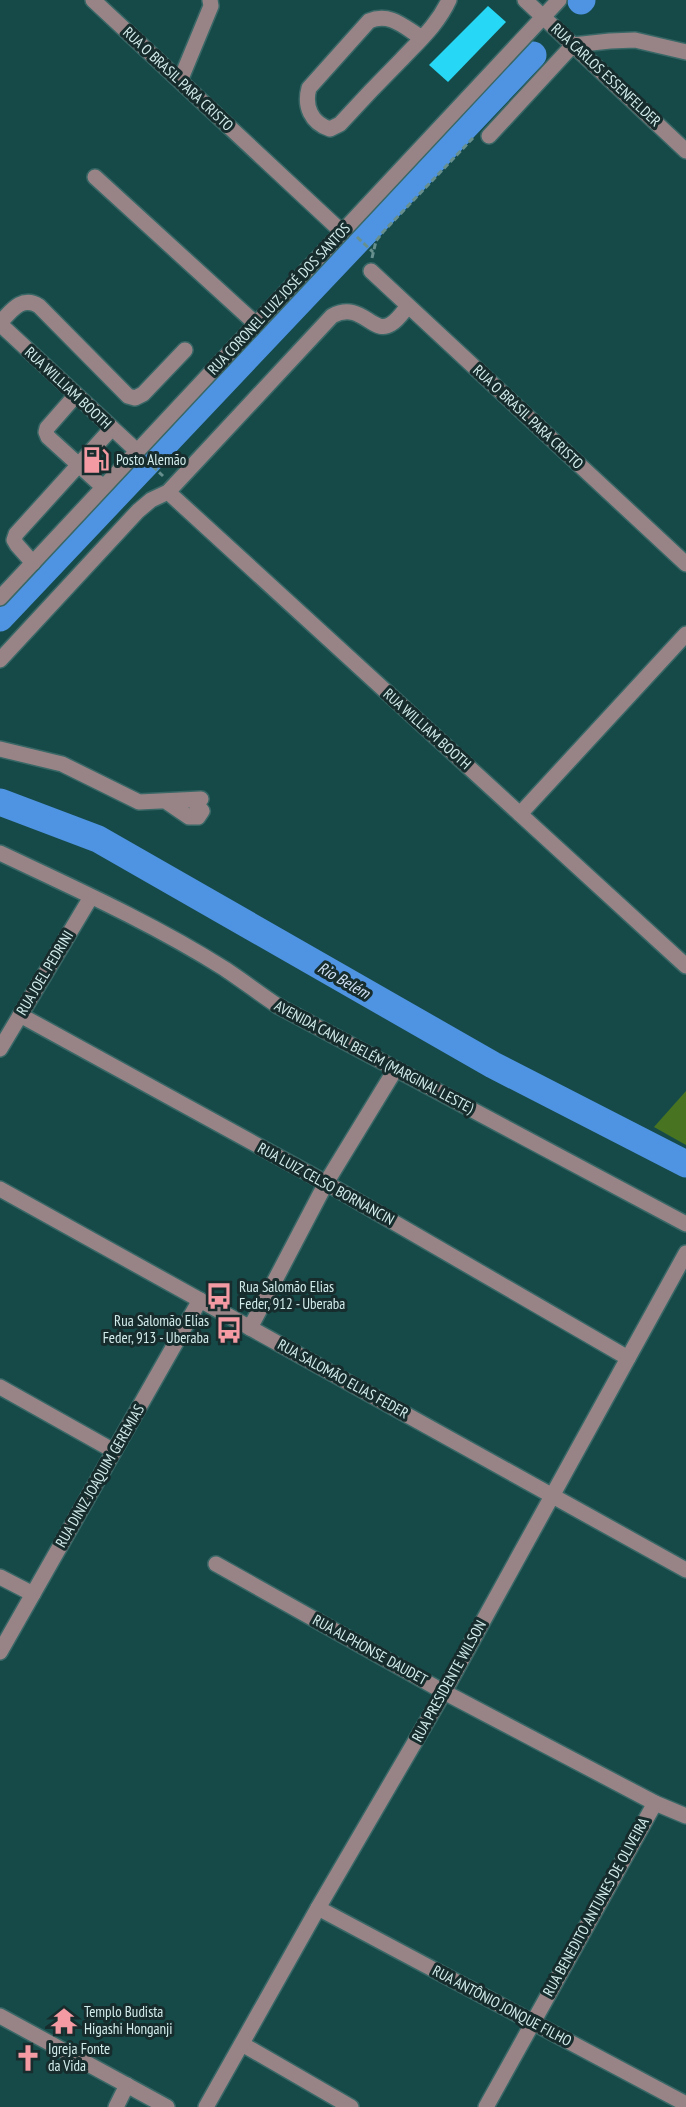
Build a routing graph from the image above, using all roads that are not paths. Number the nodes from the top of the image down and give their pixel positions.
1 (93, 0) edge
2 (210, 0) edge
3 (449, 0) edge
4 (525, 0) edge
5 (559, 0) edge
6 (543, 17) junction
7 (422, 38) junction
8 (573, 45) junction
9 (686, 52) edge
10 (180, 81) junction
11 (489, 136) road end
12 (686, 151) edge
13 (95, 177) dead end
14 (344, 230) junction
15 (371, 271) road end
16 (408, 306) junction
17 (0, 323) edge
18 (256, 324) junction
19 (185, 350) dead end
20 (76, 395) junction
21 (112, 428) junction
22 (139, 453) junction
23 (78, 464) junction
24 (103, 487) junction
25 (168, 492) junction
26 (33, 563) junction
27 (686, 564) edge
28 (0, 598) edge
29 (686, 634) edge
30 (0, 660) edge
31 (0, 749) edge
32 (167, 802) dead end
33 (520, 814) junction
34 (0, 853) edge
35 (92, 897) junction
36 (686, 966) edge
37 (20, 1015) junction
38 (0, 1049) edge
39 (395, 1070) junction
40 (326, 1183) junction
41 (0, 1189) edge
42 (686, 1224) edge
43 (686, 1253) edge
44 (200, 1300) junction
45 (250, 1328) junction
46 (628, 1358) junction
47 (0, 1387) edge
48 (114, 1451) junction
49 (552, 1495) junction
50 (216, 1564) dead end
51 (686, 1570) edge
52 (0, 1576) edge
53 (33, 1594) junction
54 (0, 1652) edge
55 (444, 1692) junction
56 (655, 1803) junction
57 (686, 1816) edge
58 (318, 1908) junction
59 (0, 2016) edge
60 (532, 2023) junction
61 (242, 2044) junction
62 (127, 2085) junction
63 (686, 2104) edge
64 (116, 2107) edge
65 (167, 2107) edge
66 (206, 2107) edge
67 (351, 2107) edge
68 (486, 2107) edge

1 - 10 street, RUA O BRASIL PARA CRISTO
2 - 10 street
3 - 7 street
4 - 6 street, RUA CARLOS ESSENFELDER
5 - 6 street, RUA CORONEL LUIZ JOSÉ DOS SANTOS
6 - 8 street, RUA CARLOS ESSENFELDER
6 - 14 street, RUA CORONEL LUIZ JOSÉ DOS SANTOS
7 - 7 street
8 - 9 street
8 - 11 street
8 - 12 street, RUA CARLOS ESSENFELDER
10 - 14 street, RUA O BRASIL PARA CRISTO
13 - 18 street
14 - 18 street, RUA CORONEL LUIZ JOSÉ DOS SANTOS
15 - 16 street, RUA O BRASIL PARA CRISTO
16 - 25 street
16 - 27 street, RUA O BRASIL PARA CRISTO
17 - 19 street
17 - 20 street, RUA WILLIAM BOOTH
18 - 22 street, RUA CORONEL LUIZ JOSÉ DOS SANTOS
20 - 21 street, RUA WILLIAM BOOTH
20 - 23 street
21 - 22 street, RUA WILLIAM BOOTH
21 - 23 street
22 - 24 street, RUA CORONEL LUIZ JOSÉ DOS SANTOS
23 - 24 street
23 - 26 street
24 - 26 street, RUA CORONEL LUIZ JOSÉ DOS SANTOS
25 - 30 street
25 - 33 street, RUA WILLIAM BOOTH
26 - 28 street, RUA CORONEL LUIZ JOSÉ DOS SANTOS
29 - 33 street
31 - 32 street
33 - 36 street, RUA WILLIAM BOOTH
34 - 35 street, AVENIDA CANAL BELÉM (MARGINAL LESTE)
35 - 37 street, RUA JOEL PEDRINI
35 - 39 street, AVENIDA CANAL BELÉM (MARGINAL LESTE)
37 - 38 street, RUA JOEL PEDRINI
37 - 40 street, RUA LUIZ CELSO BORNANCIN
39 - 40 street
39 - 42 street, AVENIDA CANAL BELÉM (MARGINAL LESTE)
40 - 45 street
40 - 46 street, RUA LUIZ CELSO BORNANCIN
41 - 44 street, RUA SALOMÃO ELIAS FEDER
43 - 46 street, RUA PRESIDENTE WILSON
44 - 45 street, RUA SALOMÃO ELIAS FEDER
44 - 48 street, RUA DINIZ JOAQUIM GEREMIAS
45 - 49 street, RUA SALOMÃO ELIAS FEDER
46 - 49 street, RUA PRESIDENTE WILSON
47 - 48 street
48 - 53 street, RUA DINIZ JOAQUIM GEREMIAS
49 - 51 street, RUA SALOMÃO ELIAS FEDER
49 - 55 street, RUA PRESIDENTE WILSON
50 - 55 street, RUA ALPHONSE DAUDET
52 - 53 street
53 - 54 street, RUA DINIZ JOAQUIM GEREMIAS
55 - 56 street, RUA ALPHONSE DAUDET
55 - 58 street, RUA PRESIDENTE WILSON
56 - 57 street, RUA ALPHONSE DAUDET
56 - 60 street, RUA BENEDITO ANTUNES DE OLIVEIRA
58 - 60 street, RUA ANTÔNIO JONQUE FILHO
58 - 61 street, RUA PRESIDENTE WILSON
59 - 62 street
60 - 63 street, RUA ANTÔNIO JONQUE FILHO
60 - 68 street, RUA BENEDITO ANTUNES DE OLIVEIRA
61 - 66 street, RUA PRESIDENTE WILSON
61 - 67 street
62 - 64 street
62 - 65 street

